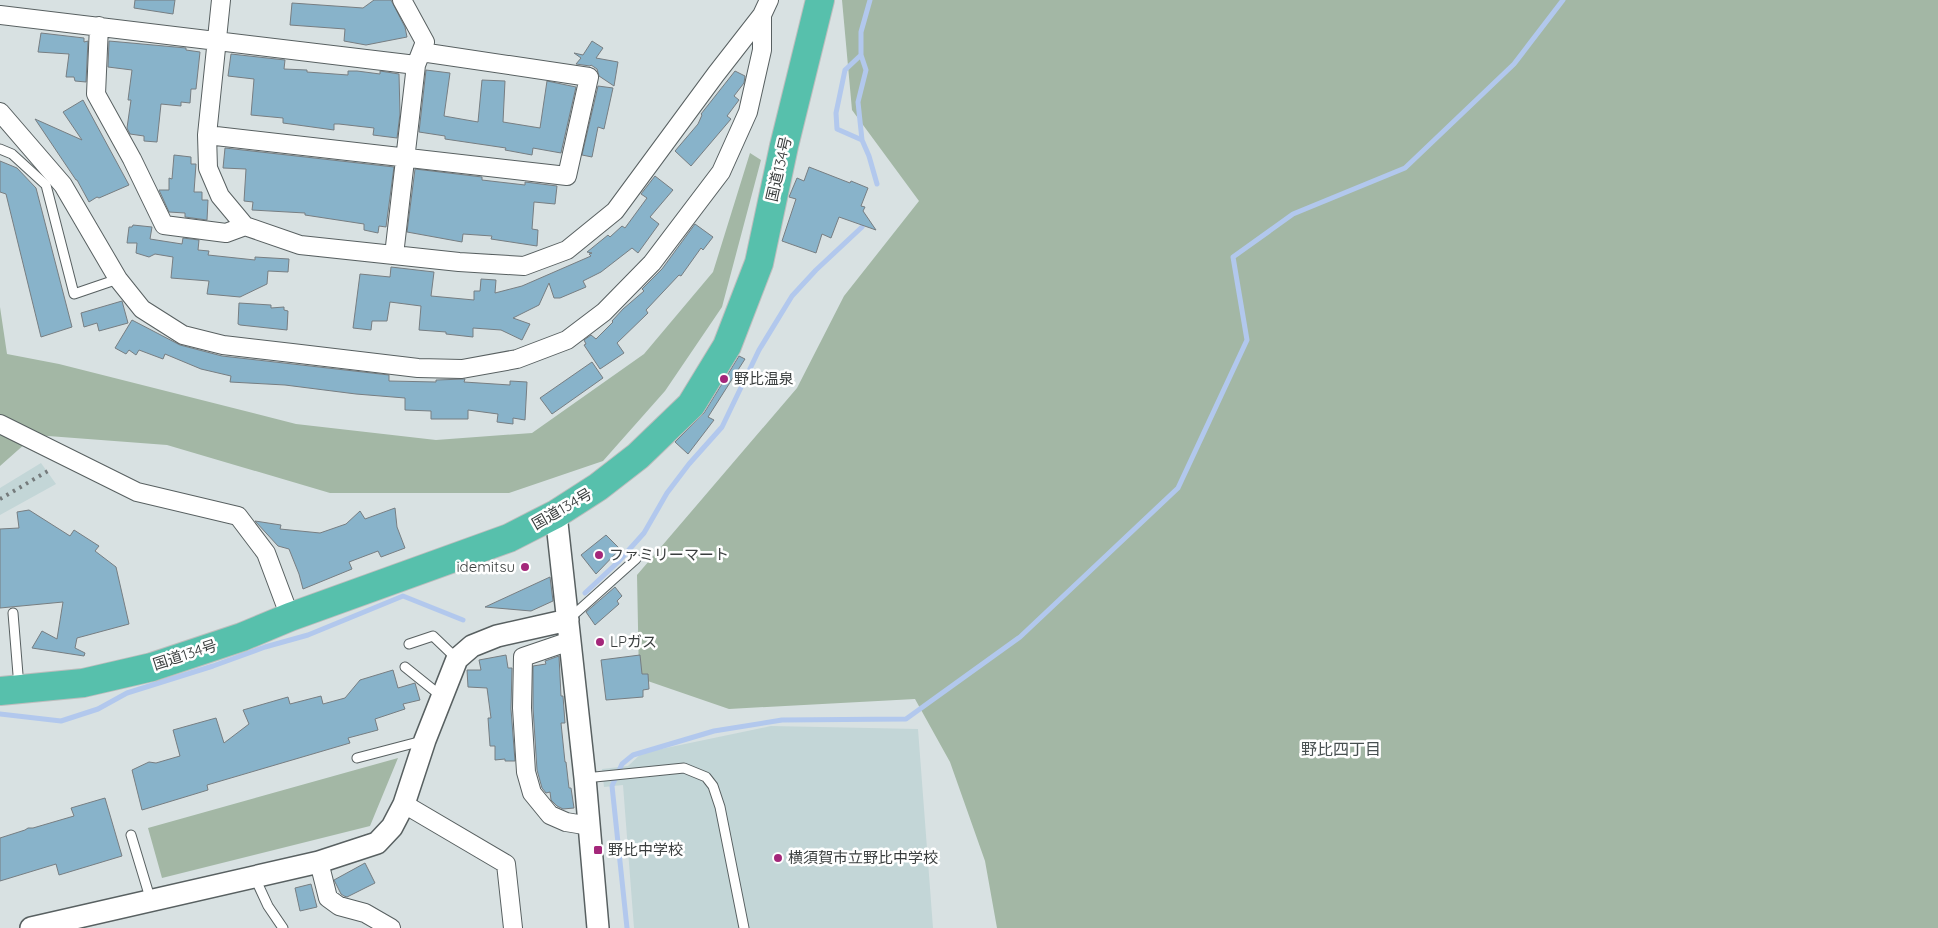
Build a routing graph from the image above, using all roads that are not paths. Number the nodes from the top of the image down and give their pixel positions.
1 (221, 0) edge
2 (402, 0) edge
3 (820, 0) edge
4 (766, 8) edge
5 (0, 15) edge
6 (99, 26) junction
7 (217, 41) junction
8 (418, 58) junction
9 (0, 112) edge
10 (207, 135) junction
11 (0, 149) edge
12 (406, 157) junction
13 (245, 226) junction
14 (394, 255) junction
15 (118, 279) junction
16 (0, 424) edge
17 (556, 514) junction
18 (636, 559) dead end
19 (12, 613) dead end
20 (290, 617) junction
21 (568, 620) junction
22 (570, 641) junction
23 (409, 644) dead end
24 (456, 658) junction
25 (405, 666) dead end
26 (10, 690) edge
27 (441, 696) junction
28 (425, 740) junction
29 (357, 758) dead end
30 (585, 778) junction
31 (404, 804) junction
32 (590, 826) junction
33 (131, 835) dead end
34 (319, 862) junction
35 (255, 878) junction
36 (151, 901) junction
37 (31, 928) edge
38 (283, 928) edge
39 (391, 928) edge
40 (513, 928) edge
41 (598, 928) edge
42 (744, 928) edge

1 - 7 street
2 - 8 street
3 - 17 highway, 国道134号
4 - 14 street
4 - 15 street
5 - 6 street
6 - 7 street
6 - 13 street
7 - 8 street
7 - 10 street
8 - 12 street
8 - 12 street
9 - 15 street
10 - 12 street
10 - 13 street
11 - 15 lane
12 - 14 street
13 - 14 street
16 - 20 street
17 - 20 highway, 国道134号
17 - 21 street
18 - 21 lane
19 - 26 lane
20 - 26 highway, 国道134号
21 - 22 street
21 - 24 street
22 - 30 street
22 - 32 street
23 - 24 lane
24 - 27 street
25 - 27 lane
27 - 28 street
28 - 29 lane
28 - 31 street
30 - 32 street
30 - 42 lane
31 - 34 street
31 - 40 street
32 - 41 street
33 - 36 lane
34 - 35 street
34 - 39 street
35 - 36 street
35 - 38 lane
36 - 37 street

